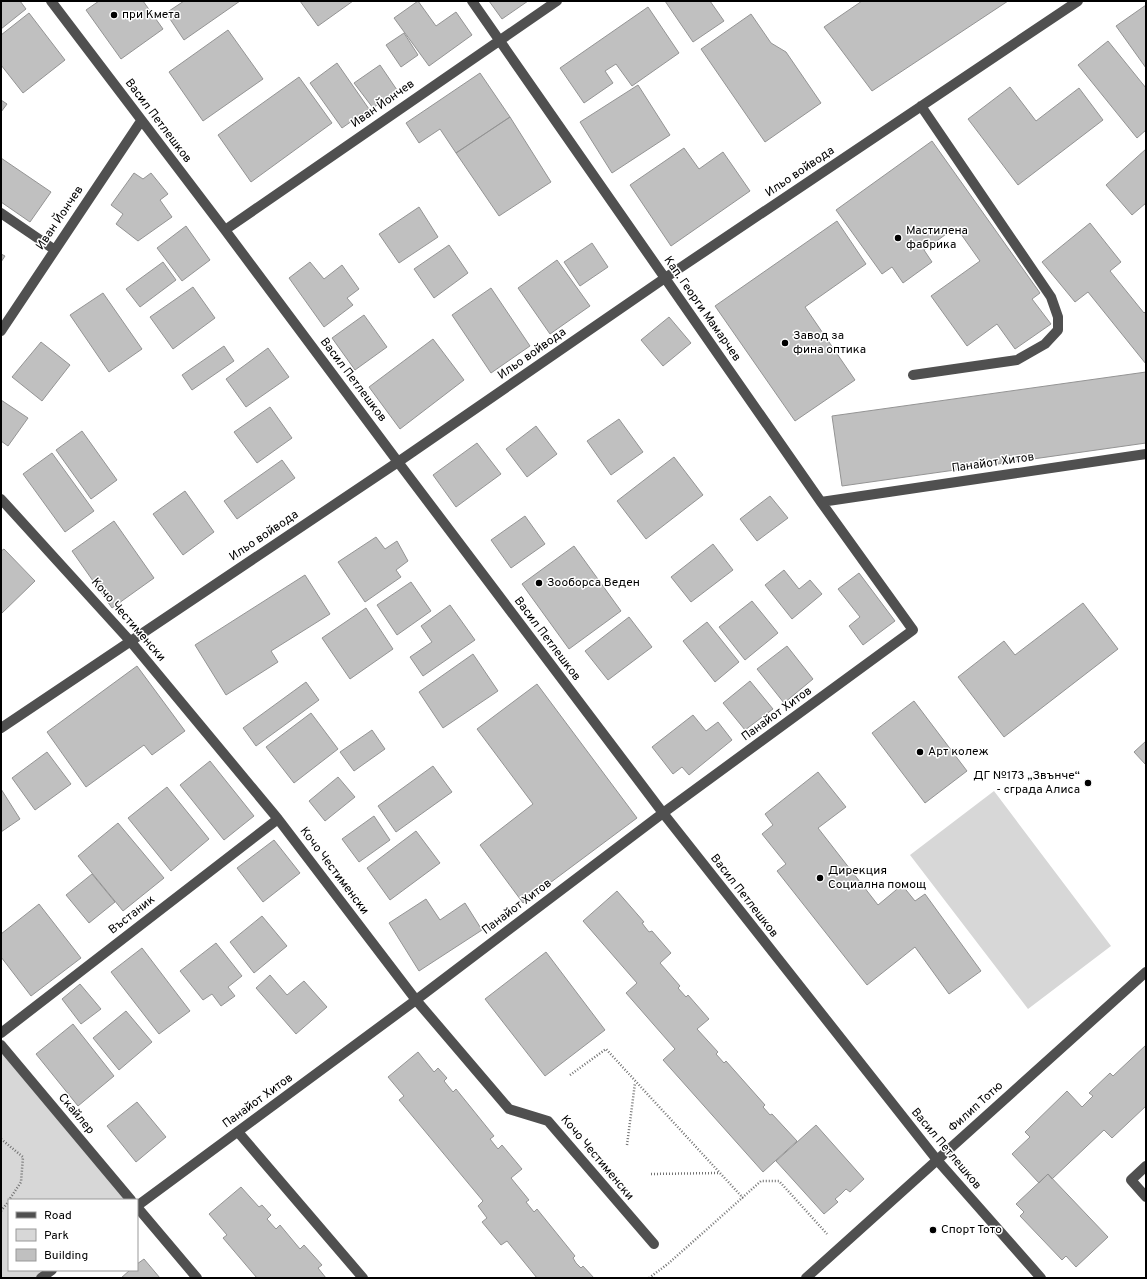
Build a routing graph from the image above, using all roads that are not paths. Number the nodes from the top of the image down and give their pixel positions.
1 (51, 1) edge
2 (472, 1) edge
3 (557, 1) edge
4 (1078, 1) edge
5 (500, 40) junction
6 (921, 106) junction
7 (141, 120) junction
8 (1, 213) edge
9 (226, 230) junction
10 (55, 250) junction
11 (665, 278) junction
12 (1, 331) edge
13 (913, 375) dead end
14 (1146, 454) edge
15 (398, 462) junction
16 (1, 499) edge
17 (821, 502) junction
18 (913, 630) joint
19 (131, 642) junction
20 (1, 728) edge
21 (663, 813) junction
22 (278, 819) junction
23 (1146, 972) edge
24 (416, 1000) junction
25 (1, 1033) edge
26 (1, 1045) edge
27 (238, 1132) junction
28 (937, 1160) junction
29 (1146, 1166) edge
30 (1146, 1197) edge
31 (130, 1199) edge
32 (138, 1205) edge
33 (138, 1207) edge
34 (654, 1244) dead end
35 (51, 1271) edge
36 (41, 1278) edge
37 (197, 1278) edge
38 (363, 1278) edge
39 (806, 1278) edge
40 (1041, 1278) edge

1 - 7 street, Васил Петлешков
2 - 5 street, Кап. Георги Мамарчев
3 - 5 street, Иван Йончев
4 - 6 street, Ильо войвода
5 - 9 street, Иван Йончев
5 - 11 street, Кап. Георги Мамарчев
6 - 11 street, Ильо войвода
6 - 13 street
7 - 9 street, Васил Петлешков
7 - 10 street, Иван Йончев
8 - 10 street
9 - 15 street, Васил Петлешков
10 - 12 street, Иван Йончев
11 - 15 street, Ильо войвода
11 - 17 street, Кап. Георги Мамарчев
14 - 17 street, Панайот Хитов
15 - 19 street, Ильо войвода
15 - 21 street, Васил Петлешков
16 - 19 street, Кочо Честименски
17 - 18 street, Кап. Георги Мамарчев
18 - 21 street, Панайот Хитов
19 - 20 street, Ильо войвода
19 - 22 street, Кочо Честименски
21 - 24 street, Панайот Хитов
21 - 28 street, Васил Петлешков
22 - 24 street, Кочо Честименски
22 - 25 street, Въстаник
23 - 28 street, Филип Тотю
24 - 27 street, Панайот Хитов
24 - 34 street, Кочо Честименски
26 - 31 street, Скайлер
27 - 32 street, Панайот Хитов
27 - 38 street
28 - 39 street, Филип Тотю
28 - 40 street, Васил Петлешков
29 - 30 street
33 - 37 street
35 - 36 street

